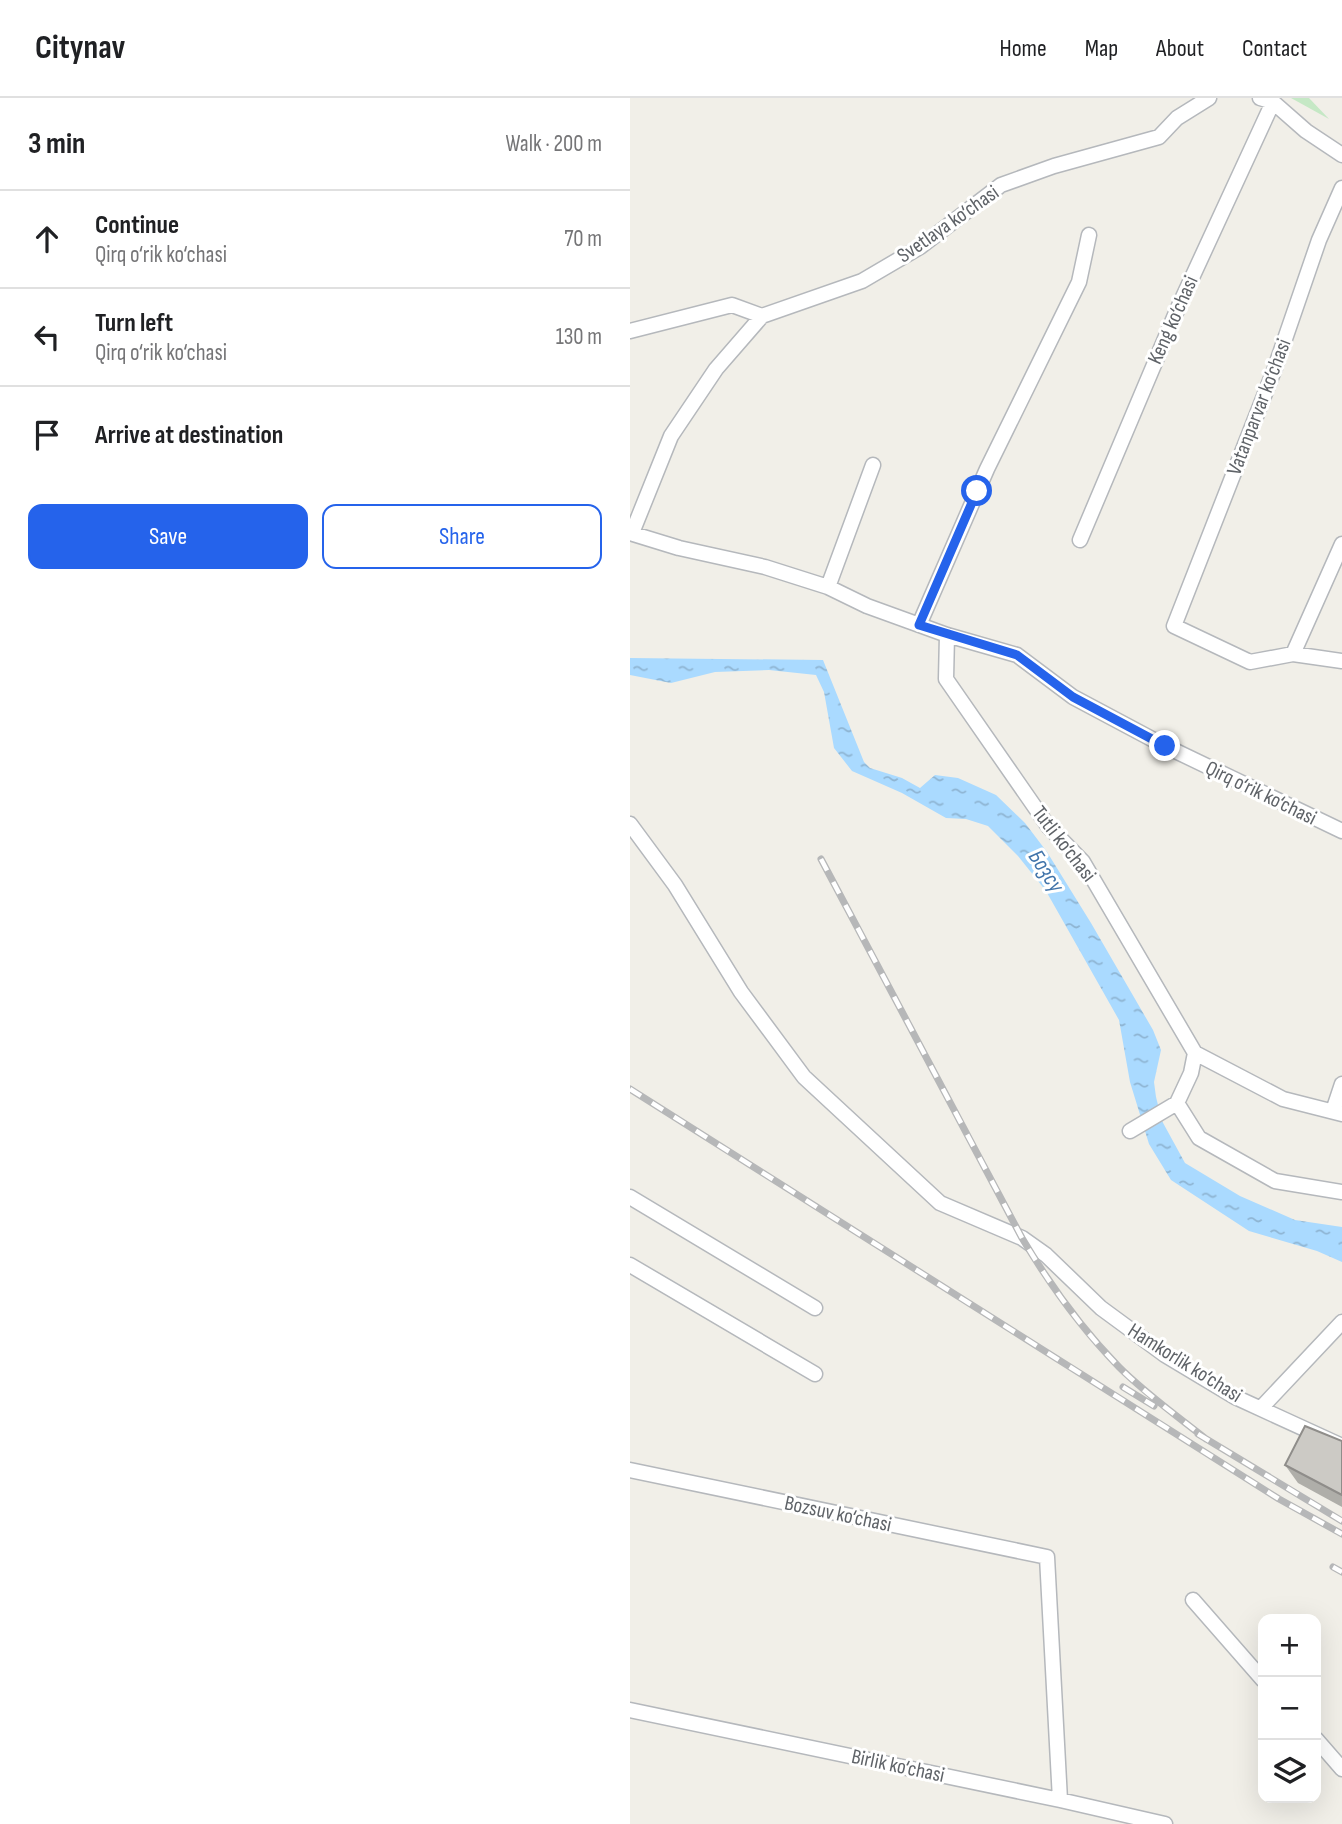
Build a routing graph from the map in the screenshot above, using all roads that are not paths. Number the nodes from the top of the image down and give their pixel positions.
1 (1209, 98) edge
2 (1267, 100) edge
3 (1342, 155) edge
4 (1342, 188) edge
5 (1090, 235) dead end
6 (762, 316) junction
7 (630, 331) edge
8 (873, 465) dead end
9 (631, 533) edge
10 (1080, 540) dead end
11 (1342, 544) edge
12 (828, 587) junction
13 (919, 625) junction
14 (947, 635) junction
15 (1293, 654) junction
16 (1342, 661) edge
17 (630, 824) edge
18 (1342, 831) edge
19 (1195, 1053) junction
20 (1342, 1084) edge
21 (1177, 1103) junction
22 (1337, 1112) edge
23 (1130, 1131) dead end
24 (1342, 1192) edge
25 (630, 1197) edge
26 (630, 1265) edge
27 (815, 1308) dead end
28 (1342, 1322) edge
29 (815, 1374) dead end
30 (1261, 1408) junction
31 (1342, 1446) edge
32 (630, 1470) edge
33 (1193, 1601) dead end
34 (1260, 1677) edge
35 (630, 1710) edge
36 (1317, 1740) edge
37 (1342, 1769) edge
38 (1060, 1800) junction
39 (1165, 1824) edge

1 - 6 street, Svetlaya ko‘chasi
2 - 3 street
2 - 10 street, Keng ko‘chasi
4 - 15 street, Vatanparvar ko‘chasi
5 - 13 street
6 - 7 street
6 - 9 street, Svetlaya ko‘chasi
8 - 12 street
9 - 12 street, Qirq o‘rik ko‘chasi
11 - 15 street
12 - 13 street, Qirq o‘rik ko‘chasi
13 - 14 street, Qirq o‘rik ko‘chasi
14 - 18 street, Qirq o‘rik ko‘chasi
14 - 19 street, Tutli ko‘chasi
15 - 16 street
17 - 30 street, Hamkorlik ko‘chasi
19 - 21 street
19 - 22 street
20 - 22 street
21 - 23 street
21 - 24 street
25 - 27 street
26 - 29 street
28 - 30 street
30 - 31 street, Hamkorlik ko‘chasi
32 - 38 street, Bozsuv ko‘chasi
33 - 34 street
35 - 38 street, Birlik ko‘chasi
36 - 37 street
38 - 39 street, Birlik ko‘chasi

